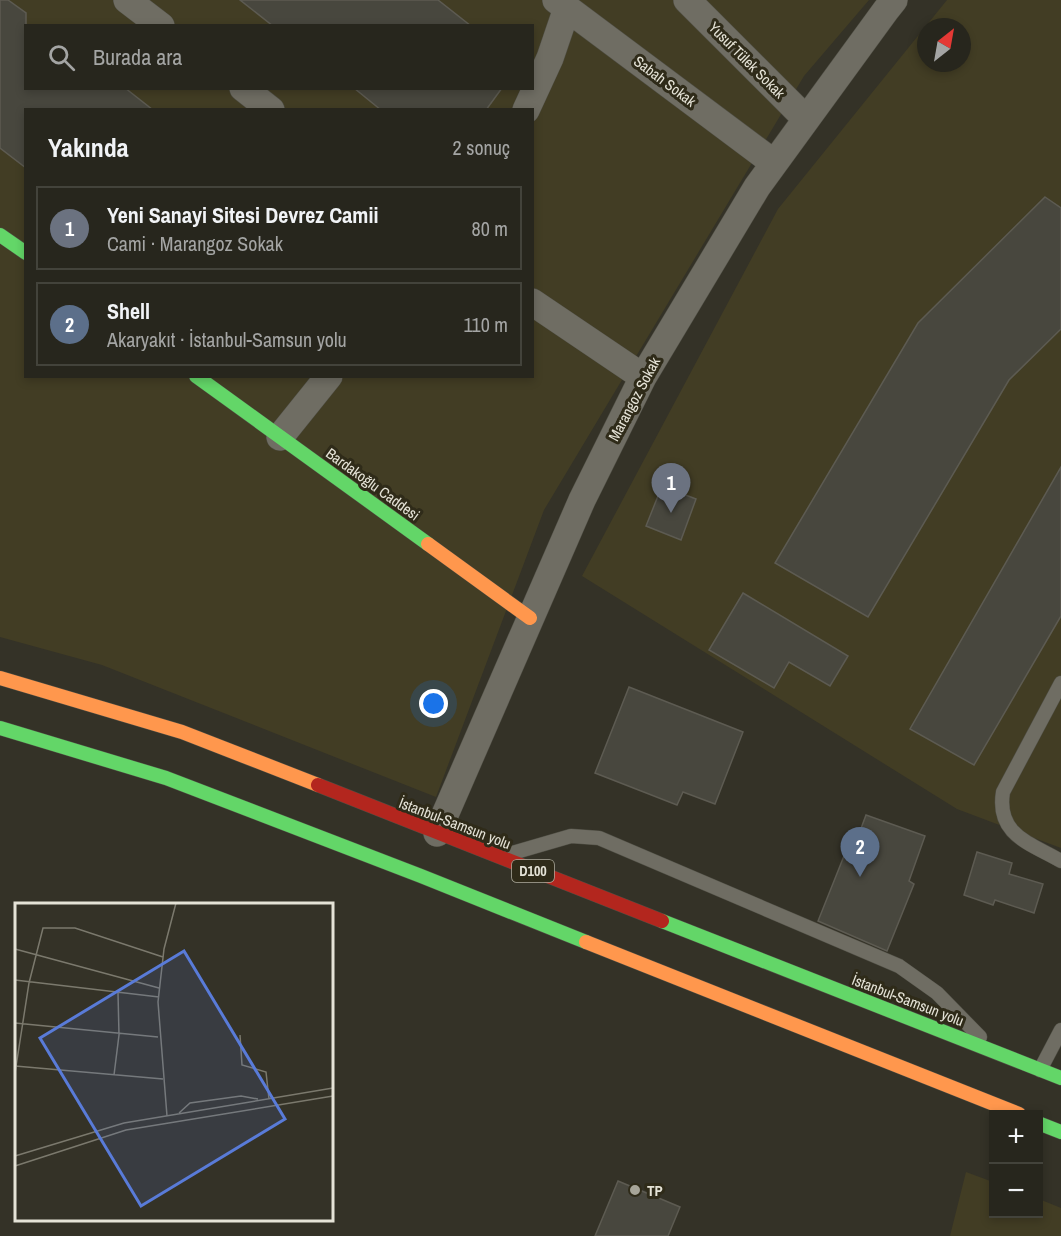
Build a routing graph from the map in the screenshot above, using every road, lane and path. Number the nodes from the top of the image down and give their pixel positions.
1 (127, 0) edge
2 (687, 0) edge
3 (894, 0) edge
4 (562, 4) edge
5 (158, 24) edge
6 (246, 90) edge
7 (268, 108) edge
8 (527, 108) edge
9 (806, 119) junction
10 (774, 163) junction
11 (0, 235) edge
12 (24, 252) edge
13 (534, 303) edge
14 (643, 377) junction
15 (199, 378) edge
16 (326, 378) edge
17 (280, 437) junction
18 (530, 618) junction
19 (0, 678) edge
20 (1061, 683) edge
21 (0, 728) edge
22 (437, 833) junction
23 (499, 857) junction
24 (1061, 861) edge
25 (1061, 1030) edge
26 (994, 1052) junction
27 (1040, 1070) junction
28 (1061, 1078) edge
29 (1009, 1110) edge
30 (1043, 1125) edge
31 (1061, 1132) edge

1 - 5 street
2 - 9 street, Yusuf Tülek Sokak
3 - 9 street, Marangoz Sokak
4 - 8 street
4 - 10 street, Sabah Sokak
6 - 7 street
9 - 10 street, Marangoz Sokak
10 - 14 street, Marangoz Sokak
11 - 12 main road
13 - 14 street
14 - 18 street, Marangoz Sokak
15 - 17 main road, Bardakoğlu Caddesi
16 - 17 street
17 - 18 main road, Bardakoğlu Caddesi
18 - 22 street, Marangoz Sokak
19 - 22 main road, İstanbul-Samsun yolu / D100
20 - 24 lane
21 - 29 main road
22 - 23 main road, İstanbul-Samsun yolu / D100
23 - 26 main road, İstanbul-Samsun yolu / D100
23 - 26 lane
25 - 27 lane
26 - 27 main road, İstanbul-Samsun yolu / D100
27 - 28 main road, İstanbul-Samsun yolu / D100
30 - 31 main road

